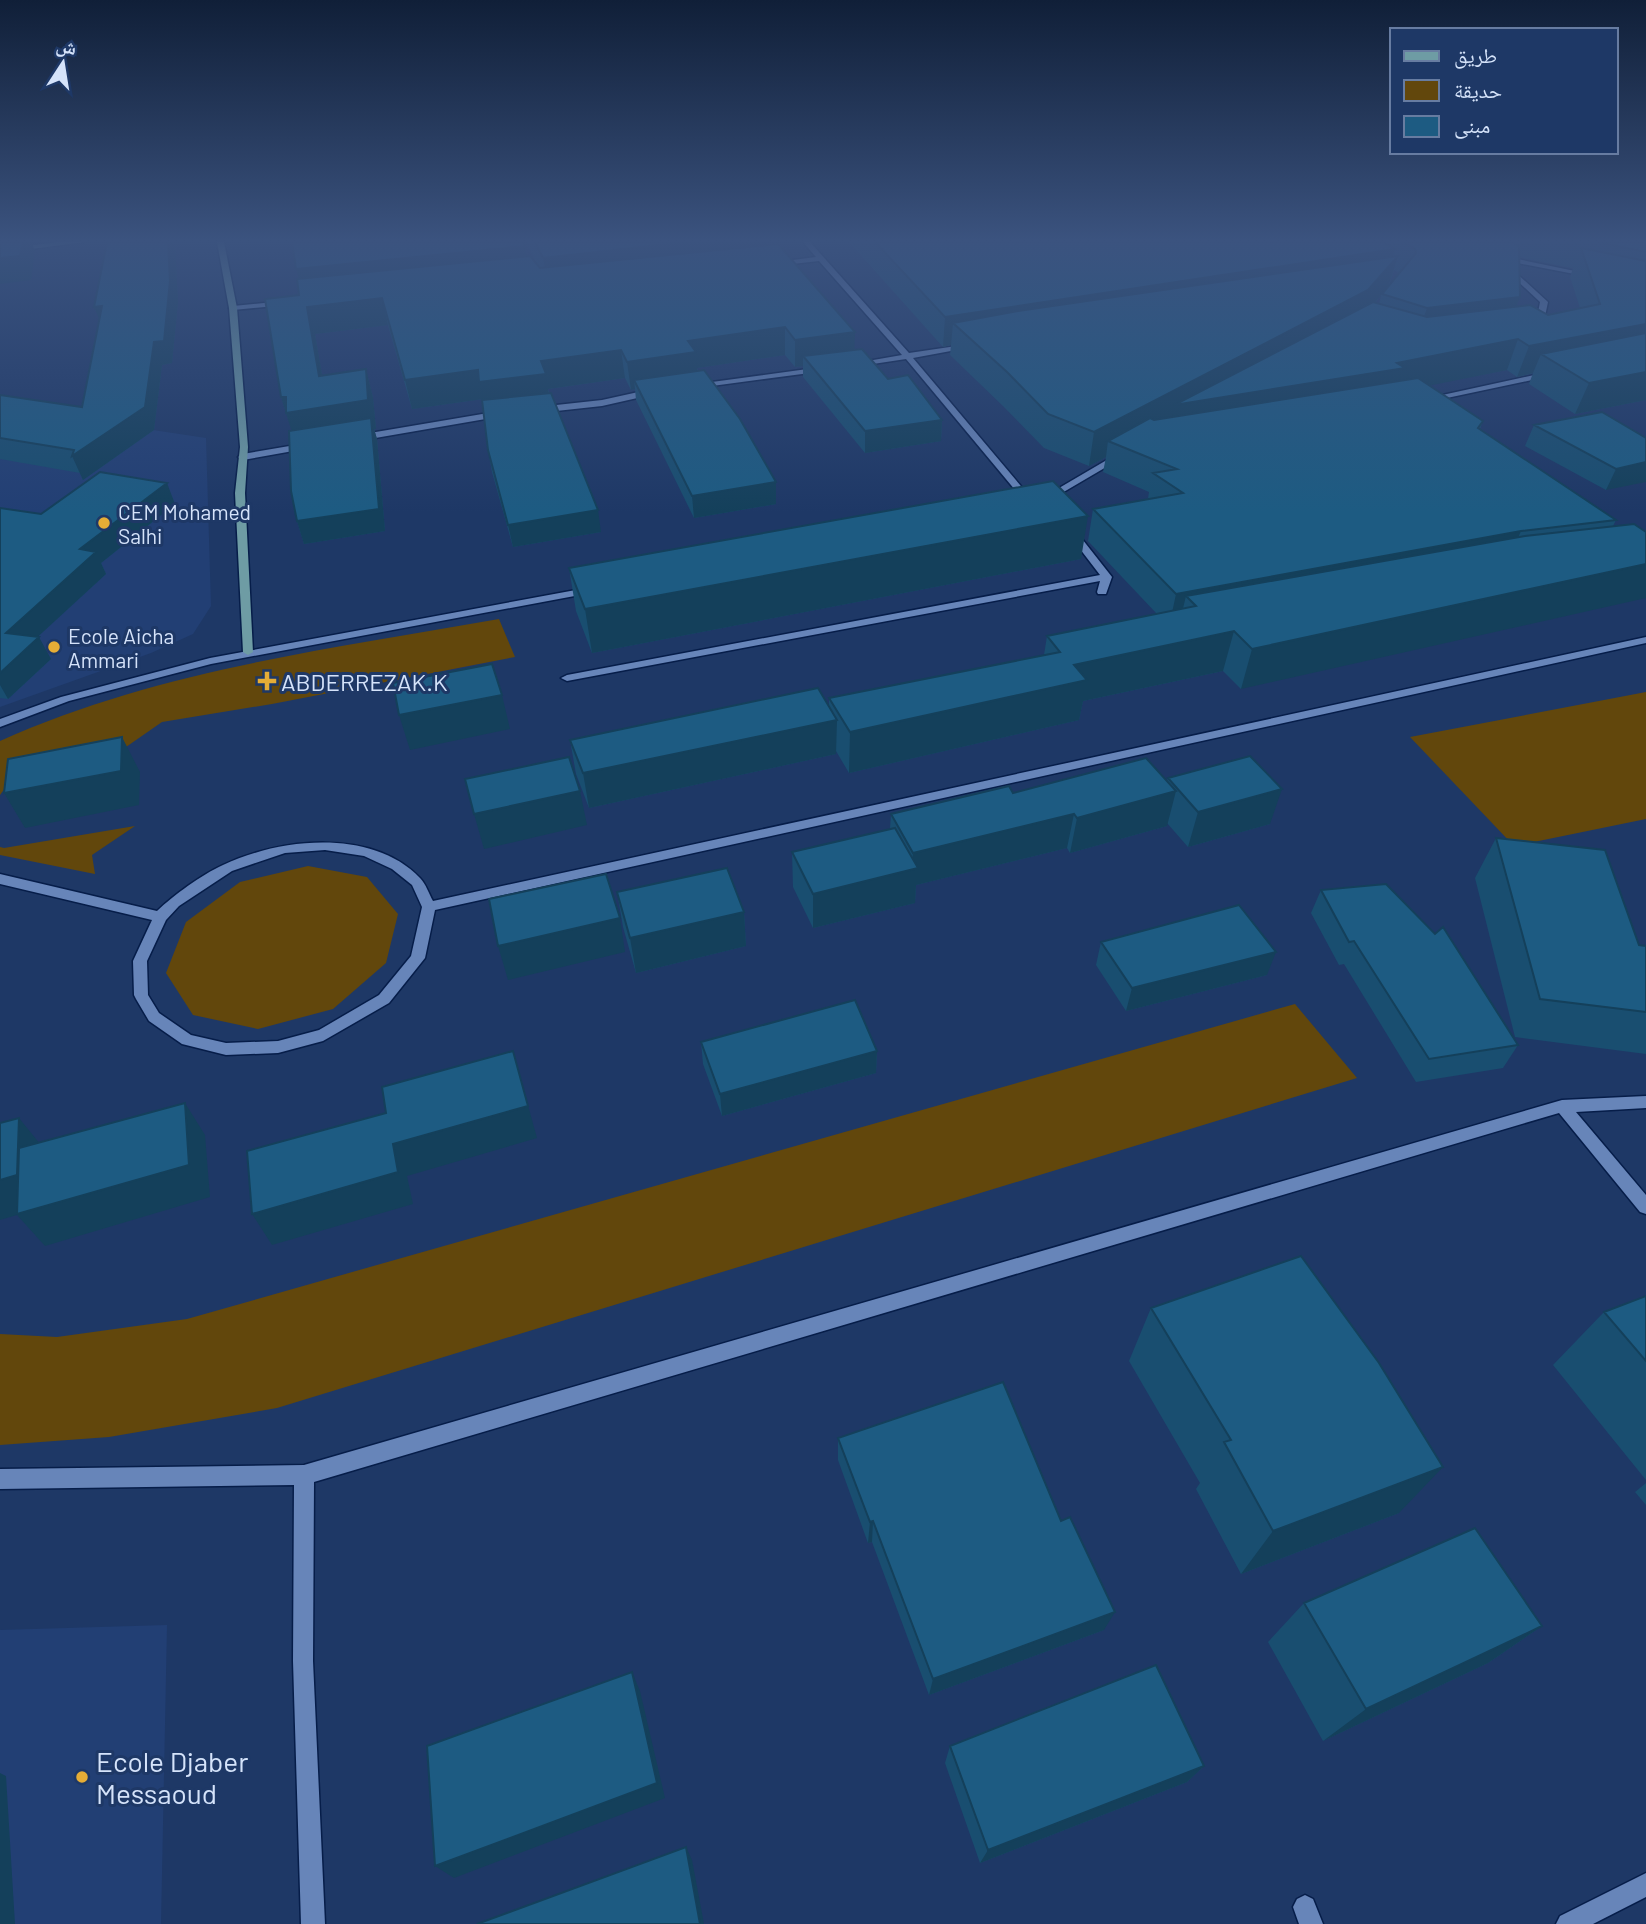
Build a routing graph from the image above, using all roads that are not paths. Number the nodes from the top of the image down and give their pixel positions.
1 (235, 332) edge
2 (884, 332) edge
3 (974, 345) edge
4 (907, 358) junction
5 (841, 367) edge
6 (828, 368) edge
7 (1556, 373) edge
8 (682, 388) edge
9 (656, 391) edge
10 (1426, 400) junction
11 (1413, 402) edge
12 (1437, 407) edge
13 (523, 411) edge
14 (510, 413) edge
15 (349, 439) edge
16 (323, 443) edge
17 (1124, 454) edge
18 (243, 457) junction
19 (1032, 506) junction
20 (1019, 509) edge
21 (1062, 526) edge
22 (1107, 578) junction
23 (607, 587) edge
24 (1102, 592) dead end
25 (1646, 640) edge
26 (248, 652) junction
27 (567, 678) dead end
28 (0, 723) edge
29 (0, 879) edge
30 (429, 907) junction
31 (160, 916) junction
32 (1646, 1102) edge
33 (1562, 1106) junction
34 (1646, 1207) edge
35 (304, 1475) junction
36 (0, 1479) edge
37 (1646, 1885) edge
38 (313, 1924) edge
39 (1568, 1924) edge

1 - 18 street
2 - 4 street
3 - 4 street
4 - 5 street
4 - 19 street
6 - 8 street
7 - 10 street
9 - 13 street
10 - 11 street
10 - 12 street
14 - 15 street
16 - 18 street
17 - 19 street
18 - 26 street
19 - 20 street
21 - 22 street
22 - 24 street
22 - 27 street
23 - 26 street
25 - 30 street
26 - 28 street
29 - 31 street
30 - 31 street
30 - 31 street
32 - 33 street
33 - 34 street
33 - 35 street
35 - 36 street
35 - 38 street
37 - 39 street

